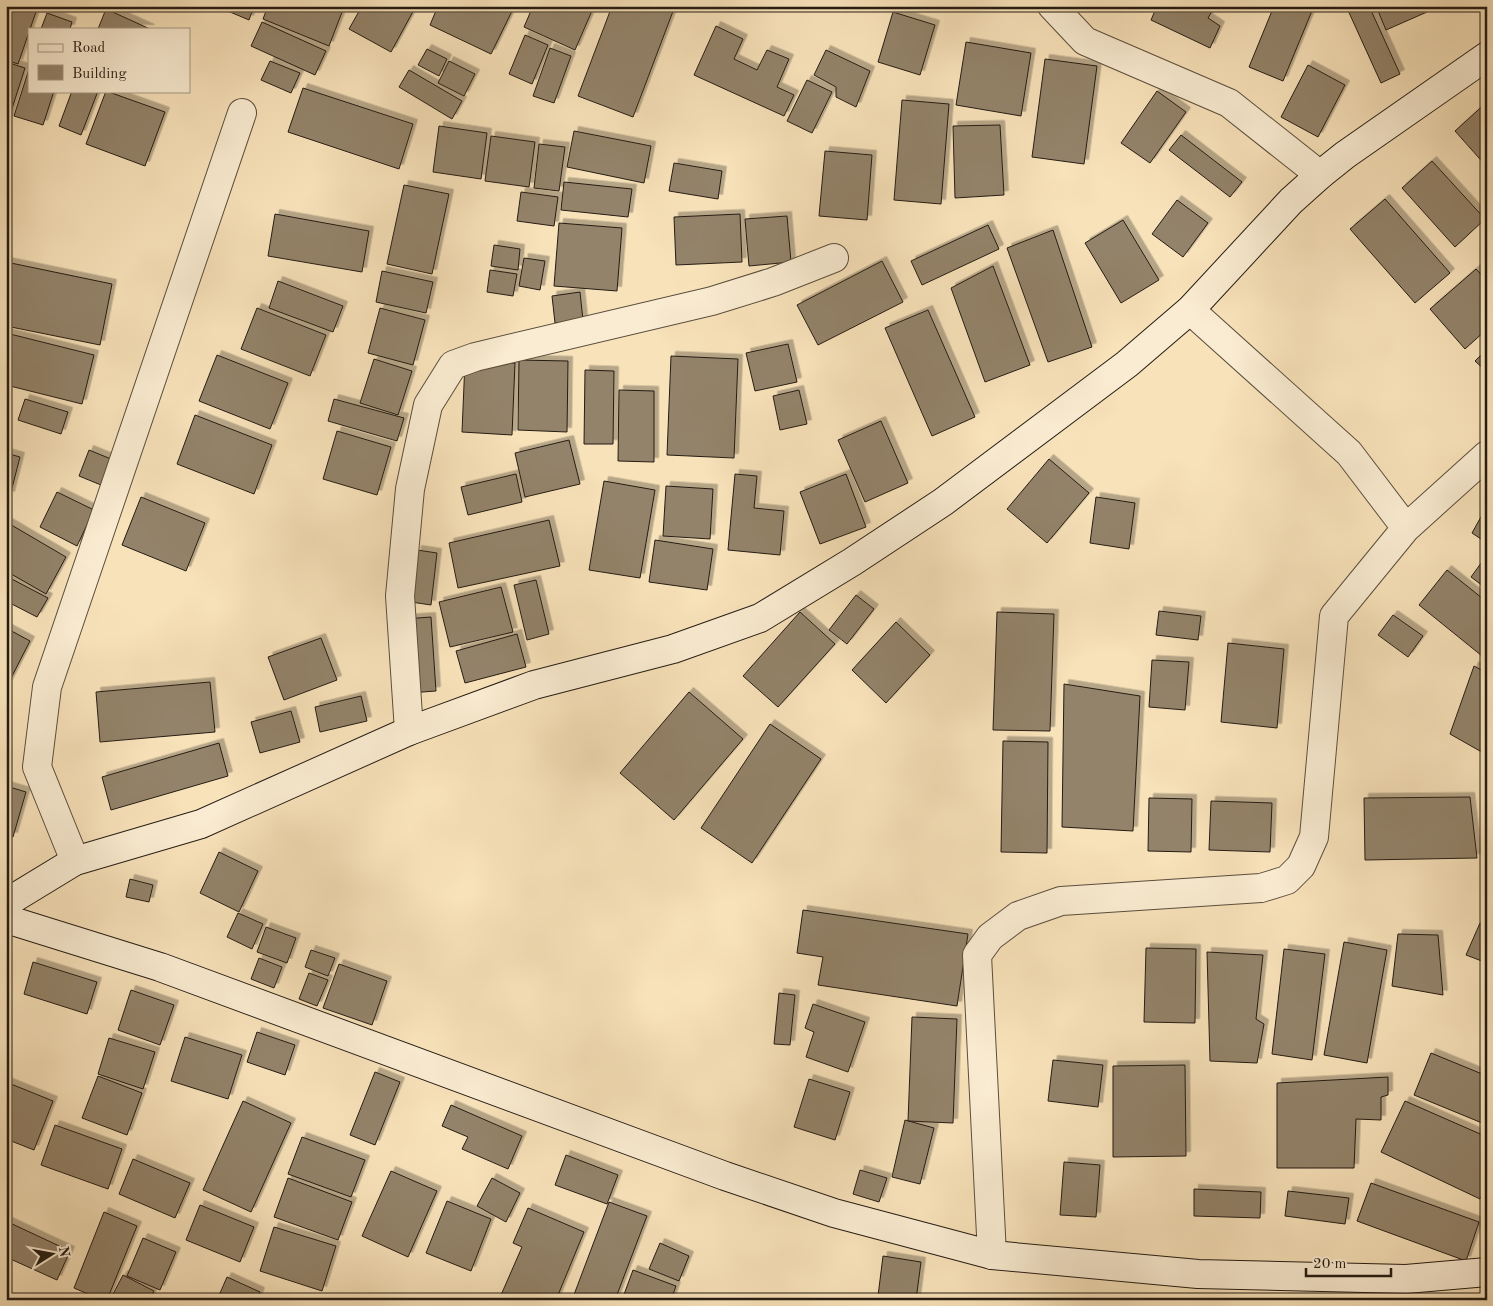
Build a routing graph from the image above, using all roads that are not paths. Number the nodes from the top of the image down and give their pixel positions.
1 (1052, 6) edge
2 (1487, 56) edge
3 (242, 112) dead end
4 (1320, 175) junction
5 (834, 258) dead end
6 (1190, 310) junction
7 (1487, 454) edge
8 (1406, 528) junction
9 (409, 731) junction
10 (75, 861) junction
11 (6, 903) edge
12 (6, 919) edge
13 (992, 1255) junction
14 (1487, 1272) edge
15 (1403, 1289) edge

1 - 4 street
2 - 4 street
3 - 10 street
4 - 6 street
5 - 9 street
6 - 8 street
6 - 9 street
7 - 8 street
8 - 13 street
9 - 10 street
10 - 11 street
12 - 13 street
13 - 15 street
14 - 15 street

